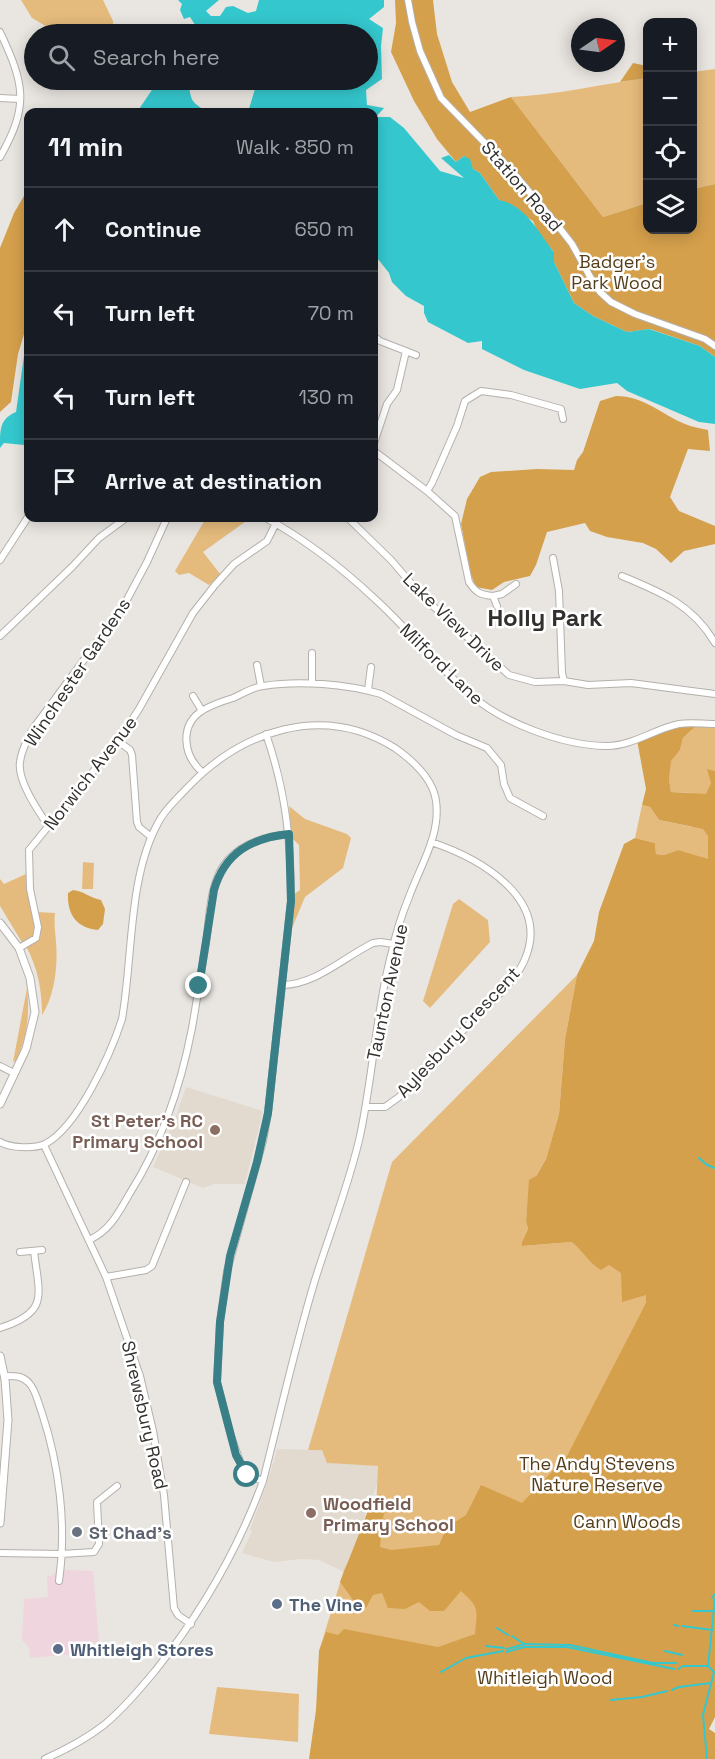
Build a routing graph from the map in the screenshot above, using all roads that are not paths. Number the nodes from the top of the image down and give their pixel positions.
1 (408, 0) edge
2 (0, 32) edge
3 (0, 98) edge
4 (20, 99) junction
5 (0, 157) edge
6 (378, 339) edge
7 (715, 346) edge
8 (406, 351) junction
9 (416, 355) dead end
10 (563, 419) dead end
11 (378, 431) edge
12 (378, 454) edge
13 (427, 491) junction
14 (25, 522) edge
15 (121, 522) edge
16 (165, 522) edge
17 (352, 522) edge
18 (276, 523) joint
19 (553, 558) dead end
20 (0, 560) edge
21 (622, 576) dead end
22 (516, 584) dead end
23 (494, 596) junction
24 (497, 606) dead end
25 (0, 636) edge
26 (715, 644) edge
27 (312, 653) dead end
28 (257, 665) dead end
29 (371, 667) dead end
30 (564, 681) junction
31 (312, 682) junction
32 (261, 686) junction
33 (368, 690) junction
34 (715, 694) edge
35 (193, 696) dead end
36 (202, 711) junction
37 (715, 724) edge
38 (266, 734) junction
39 (118, 741) junction
40 (202, 772) junction
41 (543, 816) dead end
42 (50, 827) junction
43 (289, 834) junction
44 (150, 836) junction
45 (431, 842) junction
46 (0, 923) edge
47 (393, 944) junction
48 (19, 948) junction
49 (283, 986) junction
50 (0, 1066) edge
51 (14, 1073) junction
52 (0, 1104) edge
53 (366, 1107) junction
54 (0, 1142) edge
55 (44, 1145) junction
56 (186, 1182) dead end
57 (89, 1240) junction
58 (42, 1250) dead end
59 (34, 1251) junction
60 (20, 1252) dead end
61 (106, 1277) junction
62 (0, 1328) edge
63 (0, 1356) edge
64 (4, 1376) junction
65 (263, 1481) junction
66 (117, 1486) dead end
67 (0, 1523) edge
68 (0, 1553) edge
69 (61, 1554) junction
70 (59, 1581) dead end
71 (190, 1624) junction
72 (45, 1759) edge

1 - 7 street, Station Road
2 - 4 street
3 - 4 street
4 - 5 street
6 - 8 street
8 - 9 street
8 - 11 street
10 - 13 street
12 - 13 street
13 - 23 street
14 - 20 street
15 - 25 street
16 - 42 street, Winchester Gardens
17 - 30 street, Lake View Drive
18 - 37 street, Milford Lane
18 - 39 street, Norwich Avenue
19 - 30 street
21 - 26 street
22 - 23 street
23 - 24 street
27 - 31 street
28 - 32 street
29 - 33 street
30 - 34 street, Lake View Drive
31 - 32 street
31 - 33 street
32 - 36 street
33 - 41 street
35 - 36 street
36 - 40 street
38 - 40 street, Taunton Avenue
38 - 43 street
38 - 45 street, Taunton Avenue
39 - 42 street, Norwich Avenue
39 - 44 street
40 - 44 street, Taunton Avenue
42 - 48 street, Norwich Avenue
43 - 49 street
43 - 57 street
44 - 55 street, Taunton Avenue
45 - 47 street, Taunton Avenue
45 - 53 street, Aylesbury Crescent
46 - 48 street
47 - 49 street
47 - 53 street, Taunton Avenue
48 - 51 street
49 - 65 street
50 - 51 street
51 - 52 street
53 - 65 street, Taunton Avenue
54 - 55 street
55 - 57 street, Shrewsbury Road
56 - 61 street
57 - 61 street, Shrewsbury Road
58 - 59 street
59 - 60 street
59 - 62 street
61 - 71 street, Shrewsbury Road
63 - 64 street
64 - 67 street
64 - 69 street
65 - 71 street, Taunton Avenue
66 - 69 street
68 - 69 street
69 - 70 street
71 - 72 street, Taunton Avenue

